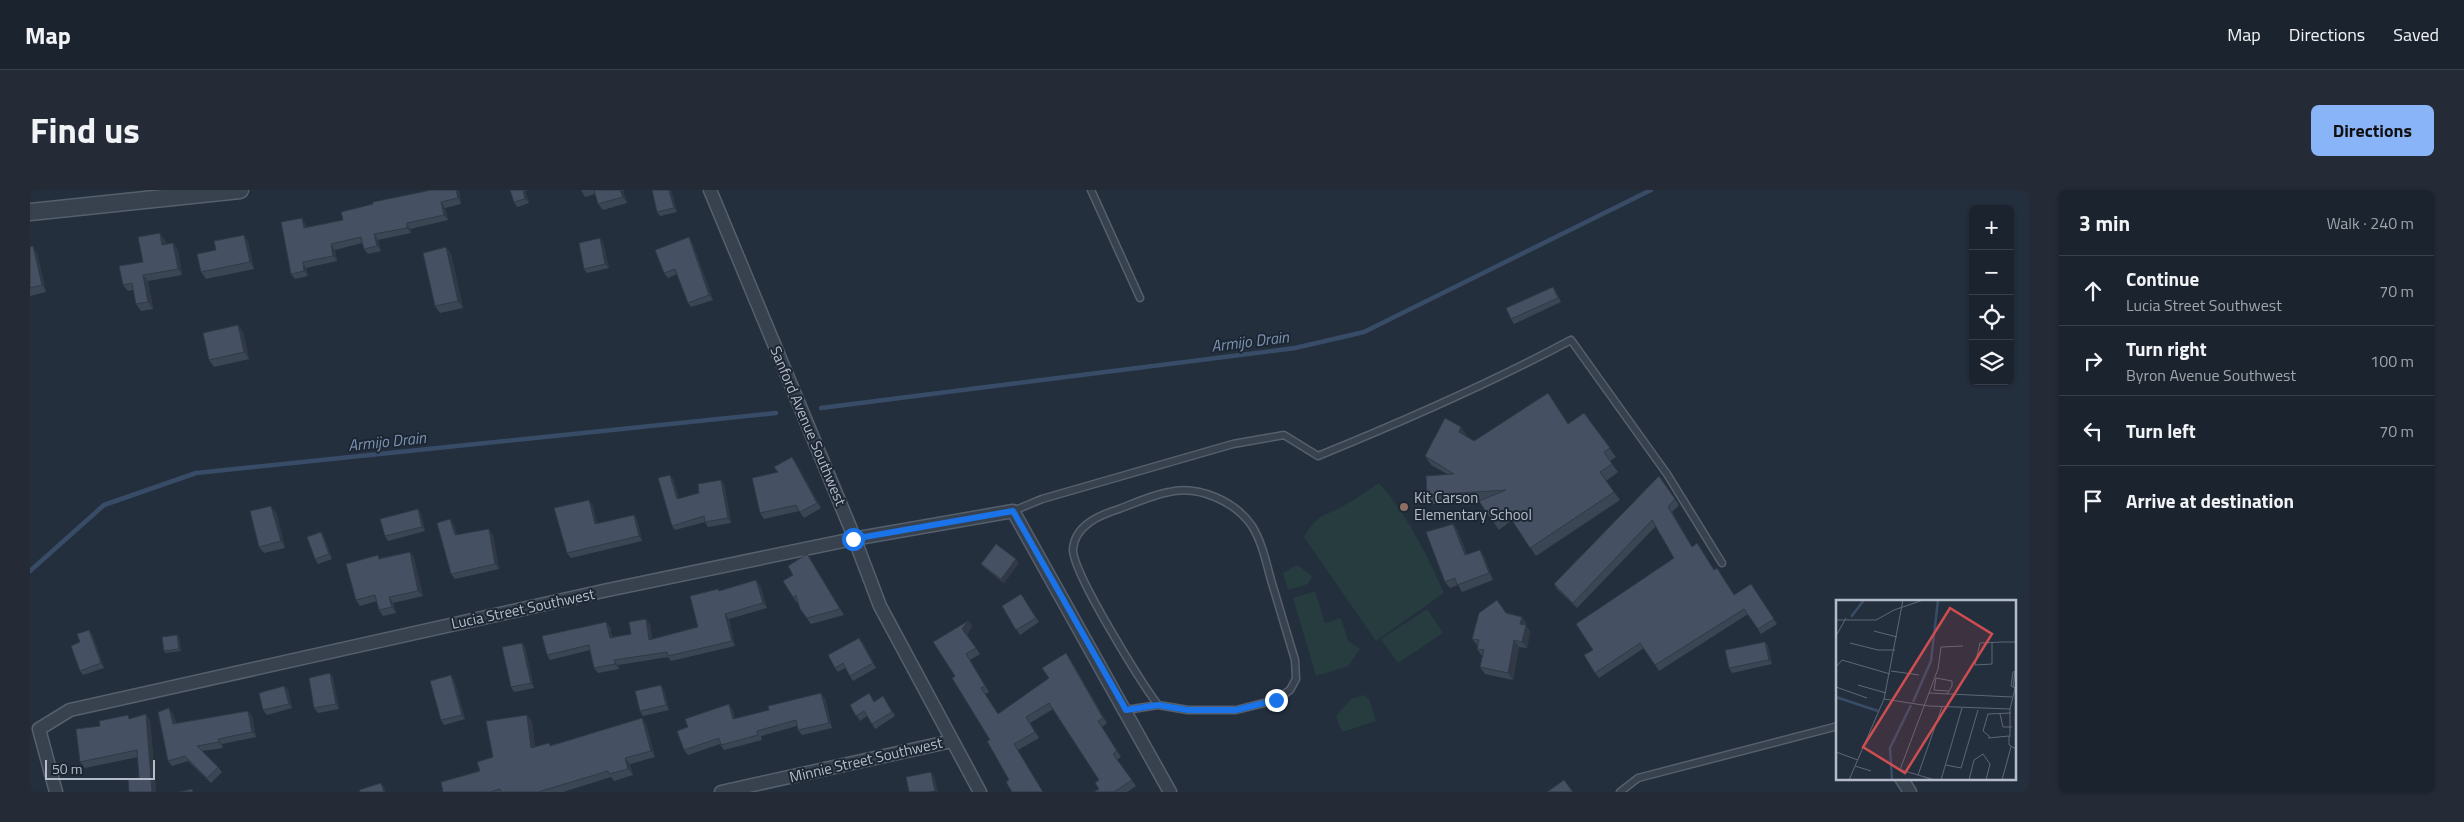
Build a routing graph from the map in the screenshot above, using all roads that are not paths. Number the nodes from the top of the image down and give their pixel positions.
1 (240, 190) edge
2 (710, 190) edge
3 (1091, 190) edge
4 (30, 212) edge
5 (1140, 298) dead end
6 (1013, 511) junction
7 (853, 539) junction
8 (1722, 563) dead end
9 (1158, 705) junction
10 (1126, 710) junction
11 (1836, 727) edge
12 (952, 741) junction
13 (1902, 780) edge
14 (56, 792) edge
15 (721, 792) edge
16 (980, 792) edge
17 (1170, 792) edge
18 (1620, 792) edge
19 (1910, 792) edge

1 - 4 street
2 - 7 street, Sanford Avenue Southwest
3 - 5 lane
6 - 7 street, Lucia Street Southwest
6 - 8 lane
6 - 10 street
7 - 12 street, Sanford Avenue Southwest
7 - 14 street, Lucia Street Southwest
9 - 9 lane
9 - 10 lane
10 - 17 street
11 - 18 lane
12 - 15 street, Minnie Street Southwest
12 - 16 street, Sanford Avenue Southwest
13 - 19 street

